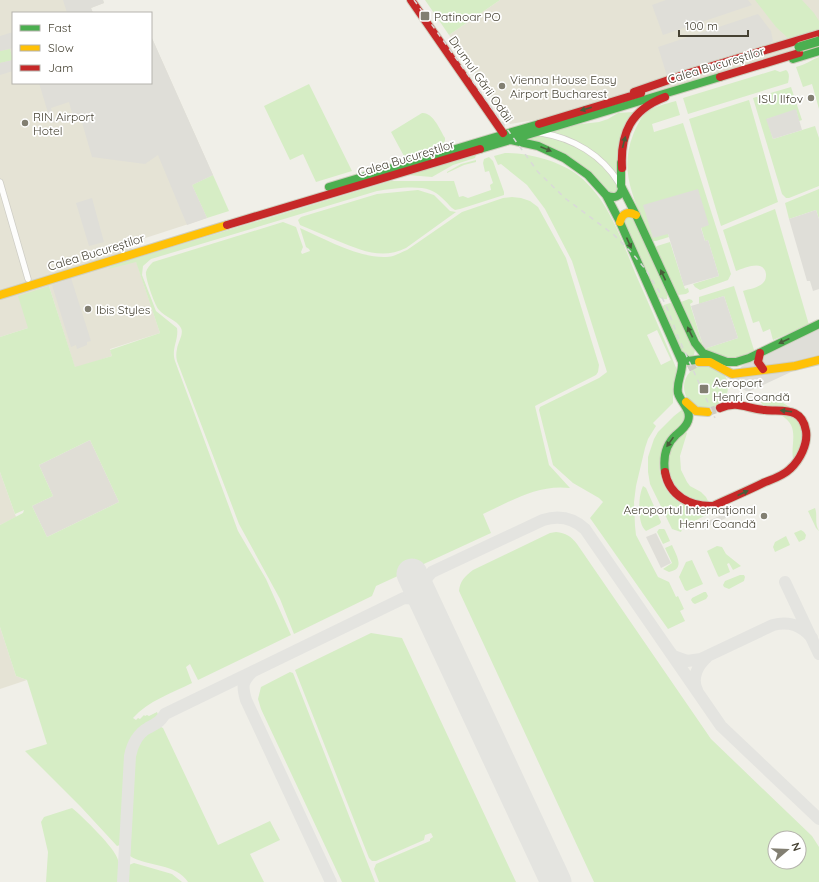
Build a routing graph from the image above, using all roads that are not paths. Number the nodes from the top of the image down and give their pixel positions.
1 (410, 0) edge
2 (819, 34) edge
3 (801, 40) junction
4 (819, 41) edge
5 (819, 47) edge
6 (819, 51) edge
7 (806, 55) junction
8 (702, 79) junction
9 (678, 93) junction
10 (624, 101) junction
11 (535, 132) junction
12 (506, 136) junction
13 (0, 182) edge
14 (623, 189) junction
15 (606, 195) junction
16 (636, 215) junction
17 (620, 222) junction
18 (28, 279) junction
19 (0, 288) edge
20 (0, 295) edge
21 (819, 324) edge
22 (760, 352) junction
23 (678, 353) junction
24 (819, 360) edge
25 (699, 362) tunnel mouth
26 (688, 368) tunnel mouth
27 (763, 369) junction
28 (739, 372) junction
29 (720, 408) tunnel mouth
30 (708, 412) tunnel mouth

1 - 12 main road, Drumul Gării Odăii
2 - 3 main road
3 - 7 main road
3 - 10 main road
4 - 8 main road, Calea Bucureștilor, bridge
5 - 8 main road, Calea Bucureștilor
6 - 7 main road
7 - 9 main road
8 - 10 main road, Calea Bucureștilor
9 - 10 main road
14 -> 9 main road
10 - 11 main road, Calea Bucureștilor
10 -> 12 main road, Calea Bucureștilor
11 - 12 main road, Calea Bucureștilor
11 - 14 street
12 -> 15 main road
12 - 18 main road, Calea Bucureștilor
12 - 20 main road, Calea Bucureștilor
13 - 18 street
14 - 15 main road
14 - 16 main road
15 - 17 main road
16 - 17 main road
22 -> 16 main road
17 -> 23 main road
18 - 19 main road, Calea Bucureștilor
21 -> 22 main road
22 - 27 main road
23 - 28 main road
23 -> 29 main road
24 - 27 main road
25 - 28 main road
26 - 30 main road
27 - 28 main road

